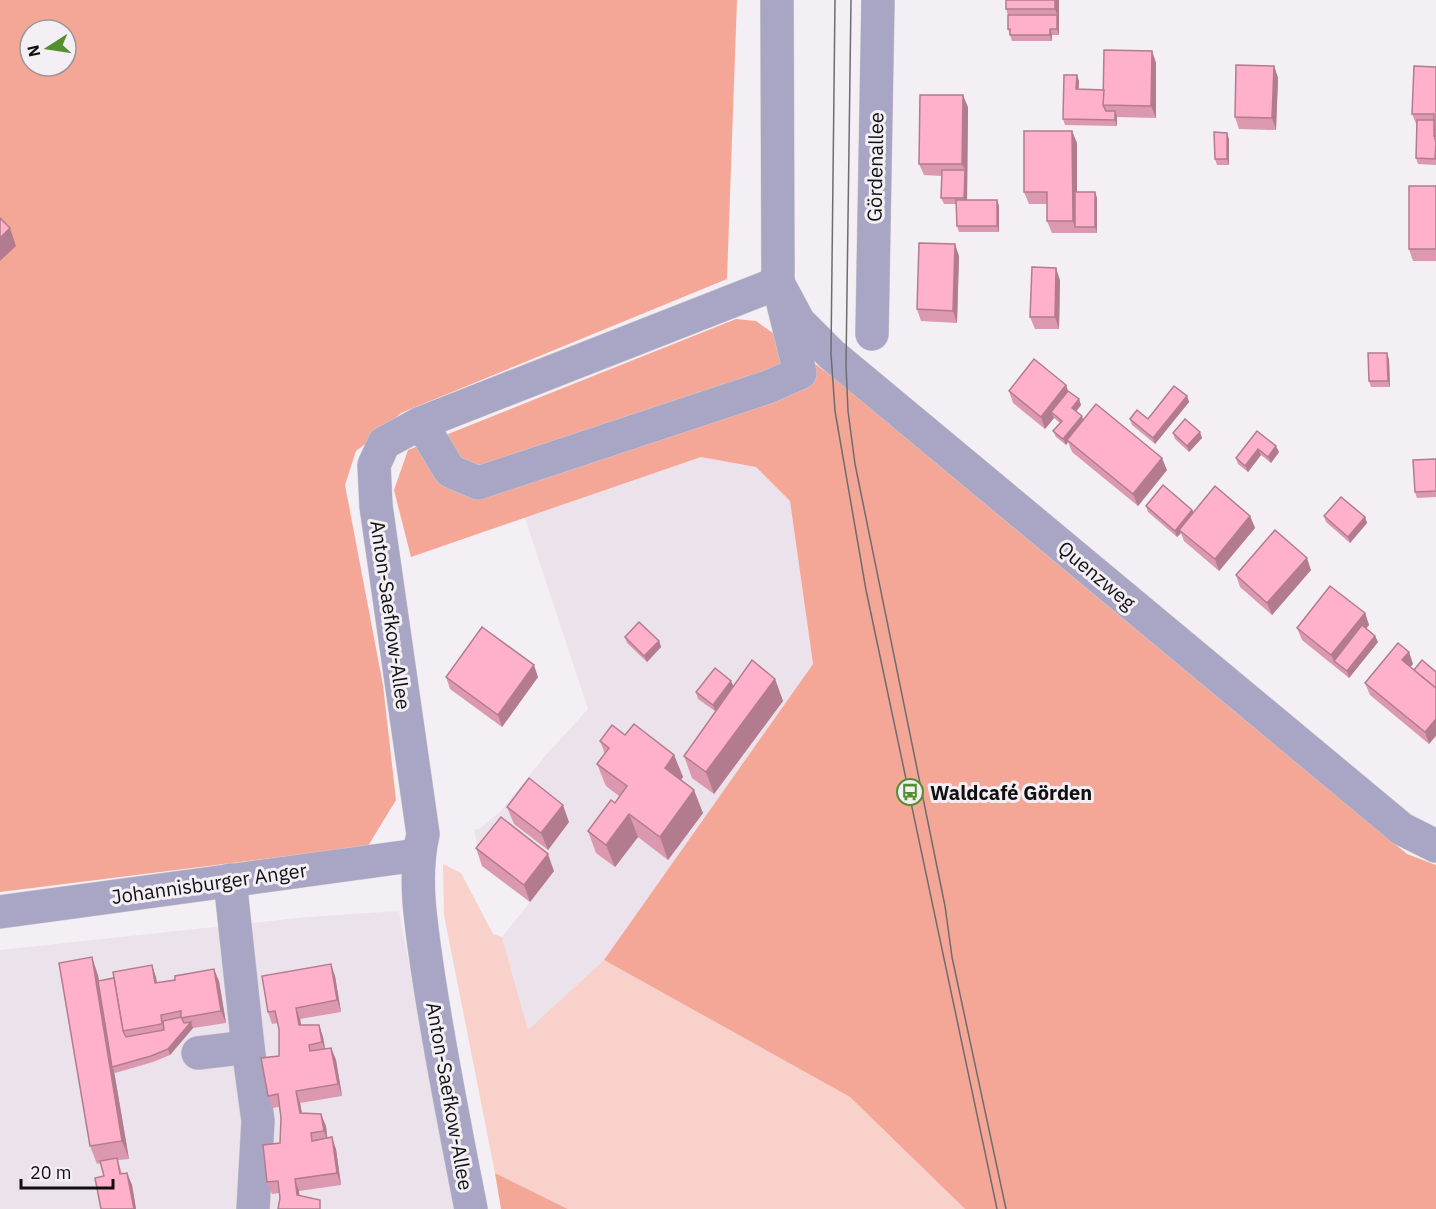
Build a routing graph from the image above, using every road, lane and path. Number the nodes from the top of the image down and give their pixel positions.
1 (777, 0) edge
2 (878, 0) edge
3 (778, 283) junction
4 (872, 334) dead end
5 (421, 423) junction
6 (1436, 846) edge
7 (418, 855) junction
8 (230, 880) junction
9 (0, 912) edge
10 (248, 1047) junction
11 (198, 1053) dead end
12 (253, 1209) edge
13 (471, 1209) edge

1 - 3 street
2 - 4 street, Gördenallee
3 - 5 street, Anton-Saefkow-Allee
3 - 5 street
3 - 6 street, Quenzweg
5 - 7 street, Anton-Saefkow-Allee
7 - 8 street, Johannisburger Anger
7 - 13 street, Anton-Saefkow-Allee
8 - 9 street, Johannisburger Anger
8 - 10 street
10 - 11 street
10 - 12 street

